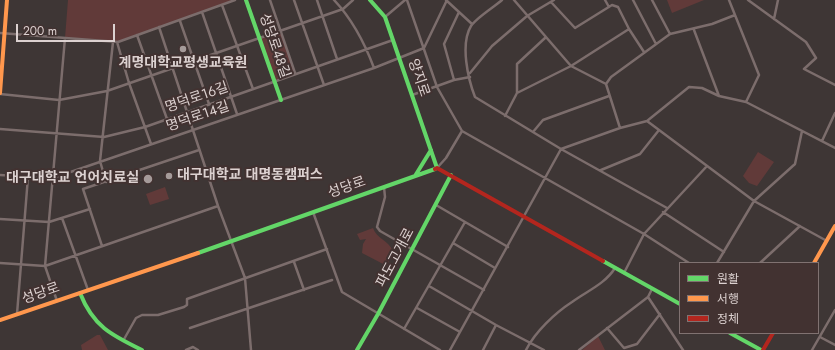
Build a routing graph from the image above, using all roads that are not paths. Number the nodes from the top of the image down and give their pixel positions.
1 (7, 0) edge
2 (235, 0) edge
3 (246, 0) edge
4 (270, 0) edge
5 (294, 0) edge
6 (317, 0) edge
7 (334, 0) edge
8 (353, 0) edge
9 (370, 0) edge
10 (406, 0) edge
11 (446, 0) edge
12 (502, 0) edge
13 (514, 0) edge
14 (605, 0) edge
15 (633, 0) edge
16 (652, 0) edge
17 (729, 0) edge
18 (748, 0) edge
19 (778, 0) edge
20 (552, 1) edge
21 (222, 5) junction
22 (609, 7) junction
23 (343, 9) junction
24 (202, 12) junction
25 (459, 12) junction
26 (735, 15) junction
27 (322, 16) junction
28 (527, 16) junction
29 (385, 17) junction
30 (774, 19) junction
31 (180, 20) junction
32 (302, 23) junction
33 (472, 24) junction
34 (159, 27) junction
35 (629, 29) junction
36 (694, 30) junction
37 (280, 31) junction
38 (2, 33) edge
39 (670, 34) junction
40 (138, 35) junction
41 (65, 38) junction
42 (260, 38) junction
43 (545, 38) junction
44 (394, 40) junction
45 (112, 42) junction
46 (117, 42) junction
47 (656, 44) junction
48 (237, 46) junction
49 (424, 48) junction
50 (367, 49) junction
51 (644, 52) junction
52 (216, 54) junction
53 (399, 58) junction
54 (337, 59) junction
55 (194, 61) junction
56 (570, 66) junction
57 (318, 67) junction
58 (374, 68) junction
59 (173, 69) junction
60 (295, 73) junction
61 (470, 73) junction
62 (152, 76) junction
63 (470, 77) junction
64 (454, 80) junction
65 (275, 81) junction
66 (0, 82) edge
67 (129, 83) junction
68 (606, 84) junction
69 (324, 85) junction
70 (835, 85) edge
71 (436, 87) junction
72 (253, 89) junction
73 (107, 91) junction
74 (0, 94) edge
75 (517, 94) junction
76 (412, 95) junction
77 (609, 96) junction
78 (719, 96) junction
79 (231, 97) junction
80 (61, 99) junction
81 (281, 100) junction
82 (746, 102) junction
83 (209, 104) junction
84 (188, 111) junction
85 (835, 113) edge
86 (237, 114) junction
87 (505, 116) junction
88 (167, 119) junction
89 (647, 121) junction
90 (145, 126) junction
91 (620, 128) junction
92 (0, 129) edge
93 (193, 130) junction
94 (659, 130) junction
95 (462, 131) junction
96 (802, 131) junction
97 (532, 132) junction
98 (58, 134) junction
99 (104, 137) junction
100 (822, 141) junction
101 (152, 144) junction
102 (835, 148) edge
103 (561, 149) junction
104 (200, 150) junction
105 (431, 150) junction
106 (100, 161) junction
107 (707, 166) junction
108 (437, 168) junction
109 (601, 170) junction
110 (0, 175) edge
111 (451, 175) junction
112 (415, 176) junction
113 (28, 177) junction
114 (53, 178) junction
115 (545, 178) junction
116 (106, 182) junction
117 (384, 187) junction
118 (754, 200) junction
119 (436, 205) junction
120 (218, 206) junction
121 (667, 208) junction
122 (90, 209) junction
123 (313, 212) junction
124 (664, 212) junction
125 (523, 216) junction
126 (62, 218) junction
127 (0, 219) edge
128 (24, 221) junction
129 (49, 222) junction
130 (465, 222) junction
131 (800, 226) junction
132 (835, 226) edge
133 (644, 234) junction
134 (827, 241) junction
135 (232, 242) junction
136 (452, 243) junction
137 (102, 246) junction
138 (508, 247) junction
139 (327, 249) junction
140 (413, 250) junction
141 (724, 252) junction
142 (75, 255) junction
143 (294, 262) junction
144 (687, 262) edge
145 (718, 262) edge
146 (761, 262) edge
147 (815, 262) edge
148 (0, 263) edge
149 (21, 265) junction
150 (440, 265) junction
151 (45, 266) junction
152 (495, 268) junction
153 (615, 268) junction
154 (624, 273) junction
155 (335, 274) junction
156 (245, 278) junction
157 (332, 280) junction
158 (338, 281) junction
159 (429, 286) junction
160 (652, 289) junction
161 (88, 290) junction
162 (304, 290) junction
163 (484, 290) junction
164 (80, 293) junction
165 (648, 297) junction
166 (57, 301) junction
167 (679, 303) edge
168 (417, 308) junction
169 (247, 310) junction
170 (835, 310) edge
171 (472, 311) junction
172 (17, 314) junction
173 (378, 314) junction
174 (660, 314) junction
175 (0, 320) edge
176 (496, 325) junction
177 (190, 328) dead end
178 (607, 328) junction
179 (404, 329) junction
180 (460, 332) junction
181 (732, 334) edge
182 (772, 334) edge
183 (820, 337) junction
184 (123, 340) junction
185 (530, 342) junction
186 (835, 345) edge
187 (142, 350) edge
188 (186, 350) edge
189 (198, 350) edge
190 (251, 350) edge
191 (357, 350) edge
192 (440, 350) edge
193 (450, 350) edge
194 (483, 350) edge
195 (526, 350) edge
196 (544, 350) edge
197 (579, 350) edge
198 (683, 350) edge
199 (762, 350) edge
200 (812, 350) edge

1 - 38 main road
2 - 21 street
3 - 42 main road, 성당로48길
4 - 37 street
5 - 32 street
6 - 27 street
7 - 23 street
8 - 23 street
9 - 29 main road, 양지로
10 - 29 street
10 - 49 street
11 - 25 street
11 - 49 street
12 - 33 street
13 - 28 street
14 - 22 street
15 - 47 street
16 - 39 street
17 - 26 street
18 - 30 street
19 - 30 street
20 - 22 street
20 - 28 street
21 - 24 street
21 - 48 street
22 - 35 street
23 - 27 street
23 - 50 street
24 - 31 street
24 - 52 street
25 - 33 street
25 - 64 street
26 - 36 street
26 - 82 street
27 - 32 street
27 - 54 street
28 - 43 street
28 - 61 street
29 - 44 main road, 양지로
30 - 70 street
31 - 34 street
31 - 55 street
32 - 37 street
32 - 57 street
33 - 61 street
34 - 40 street
34 - 59 street
35 - 51 street
35 - 56 street
36 - 39 street
36 - 78 street
37 - 42 street
37 - 60 street
38 - 41 street
38 - 66 main road
39 - 47 street
40 - 46 street
40 - 62 street
41 - 45 street
41 - 80 street
42 - 48 street
42 - 65 main road, 성당로48길
43 - 56 street
43 - 75 street
44 - 50 street, 명덕로16길
44 - 53 main road, 양지로
45 - 46 street
45 - 73 street
46 - 67 street
47 - 51 street
48 - 52 street
48 - 72 street
49 - 53 street, 명덕로14길
49 - 71 street
50 - 54 street, 명덕로16길
50 - 58 street
51 - 68 street
52 - 55 street
52 - 79 street
53 - 58 street, 명덕로14길
53 - 76 main road, 양지로
54 - 57 street, 명덕로16길
55 - 59 street
55 - 83 street
56 - 68 street
56 - 75 street
57 - 60 street, 명덕로16길
57 - 69 street
58 - 69 street, 명덕로14길
59 - 62 street
59 - 84 street
60 - 65 street, 명덕로16길
61 - 63 street
62 - 67 street
62 - 88 street
63 - 64 street
63 - 87 street
64 - 71 street
65 - 72 street, 명덕로16길
65 - 81 main road, 성당로48길
66 - 74 main road
67 - 73 street
67 - 90 street
68 - 77 street
69 - 81 street, 명덕로14길
71 - 76 street
71 - 95 street
72 - 79 street, 명덕로16길
73 - 80 street
73 - 99 street
74 - 80 street
75 - 87 street
76 - 105 main road, 양지로
77 - 91 street
77 - 97 street
78 - 82 street
78 - 89 street
79 - 83 street, 명덕로16길
79 - 86 street
80 - 98 street
81 - 86 street, 명덕로14길
82 - 96 street
83 - 84 street, 명덕로16길
84 - 88 street, 명덕로16길
84 - 93 street
85 - 100 street
86 - 93 street, 명덕로14길
87 - 97 street
88 - 90 street, 명덕로16길
89 - 91 street
89 - 94 street
90 - 99 street, 명덕로16길
90 - 101 street
91 - 103 street
92 - 98 street, 명덕로16길
93 - 101 street, 명덕로14길
93 - 104 street
94 - 107 street
94 - 109 street
95 - 108 street
95 - 115 street
96 - 100 street
96 - 118 street
97 - 103 street
98 - 99 street, 명덕로16길
98 - 114 street
99 - 106 street
100 - 102 street
101 - 106 street, 명덕로14길
103 - 109 street
103 - 115 street
104 - 116 street
104 - 120 street
105 - 108 main road, 양지로
105 - 112 main road
106 - 114 street, 명덕로14길
106 - 116 street
107 - 118 street
107 - 121 street
108 - 111 main road
108 - 112 main road, 성당로
109 - 121 street
110 - 113 street, 명덕로14길
111 - 119 main road, 파도고개로
111 - 125 main road
112 - 117 main road, 성당로
113 - 114 street, 명덕로14길
113 - 128 street
114 - 129 street
115 - 125 street
115 - 133 street
116 - 122 street
117 - 123 main road, 성당로
117 - 140 street
118 - 131 street
118 - 141 street
119 - 130 street
119 - 140 main road, 파도고개로
120 - 135 street
120 - 137 street
121 - 124 street
122 - 126 street
122 - 137 street
123 - 135 main road, 성당로
123 - 139 street
124 - 133 street
124 - 141 street
125 - 138 street
125 - 153 main road
126 - 129 street
126 - 142 street
127 - 128 street
128 - 129 street
128 - 149 street
129 - 151 street
130 - 136 street
130 - 138 street
131 - 134 street
131 - 146 street
132 - 134 main road
133 - 144 street
133 - 154 street
134 - 147 main road
135 - 156 street
135 - 161 main road, 성당로
136 - 150 street
136 - 152 street
137 - 142 street
138 - 152 street
139 - 143 street
139 - 155 street
140 - 150 street
140 - 173 main road, 파도고개로
141 - 145 street
142 - 151 street
142 - 161 street
143 - 156 street
143 - 162 street
148 - 149 street
149 - 151 street
149 - 172 street
150 - 159 street
150 - 163 street
151 - 166 street
152 - 163 street
153 - 154 main road
153 - 185 street
154 - 160 main road
155 - 157 street
155 - 158 street
156 - 169 street
156 - 184 street
157 - 158 street
157 - 162 street
158 - 173 street
159 - 168 street
159 - 171 street
160 - 165 street
160 - 167 main road
161 - 164 main road, 성당로
162 - 169 street
163 - 171 street
164 - 166 main road, 성당로
164 - 184 main road
165 - 174 street
165 - 178 street
166 - 172 main road, 성당로
168 - 179 street
168 - 180 street
169 - 177 street
169 - 190 street
170 - 183 street
171 - 176 street
171 - 180 street
172 - 175 main road, 성당로
173 - 179 street
173 - 191 main road, 파도고개로
174 - 178 street
174 - 198 street
176 - 185 street
176 - 194 street
178 - 197 street
179 - 192 street
180 - 193 street
181 - 199 main road
182 - 199 main road
183 - 186 street
183 - 200 street
184 - 187 main road
185 - 195 street
185 - 196 street
188 - 189 street

